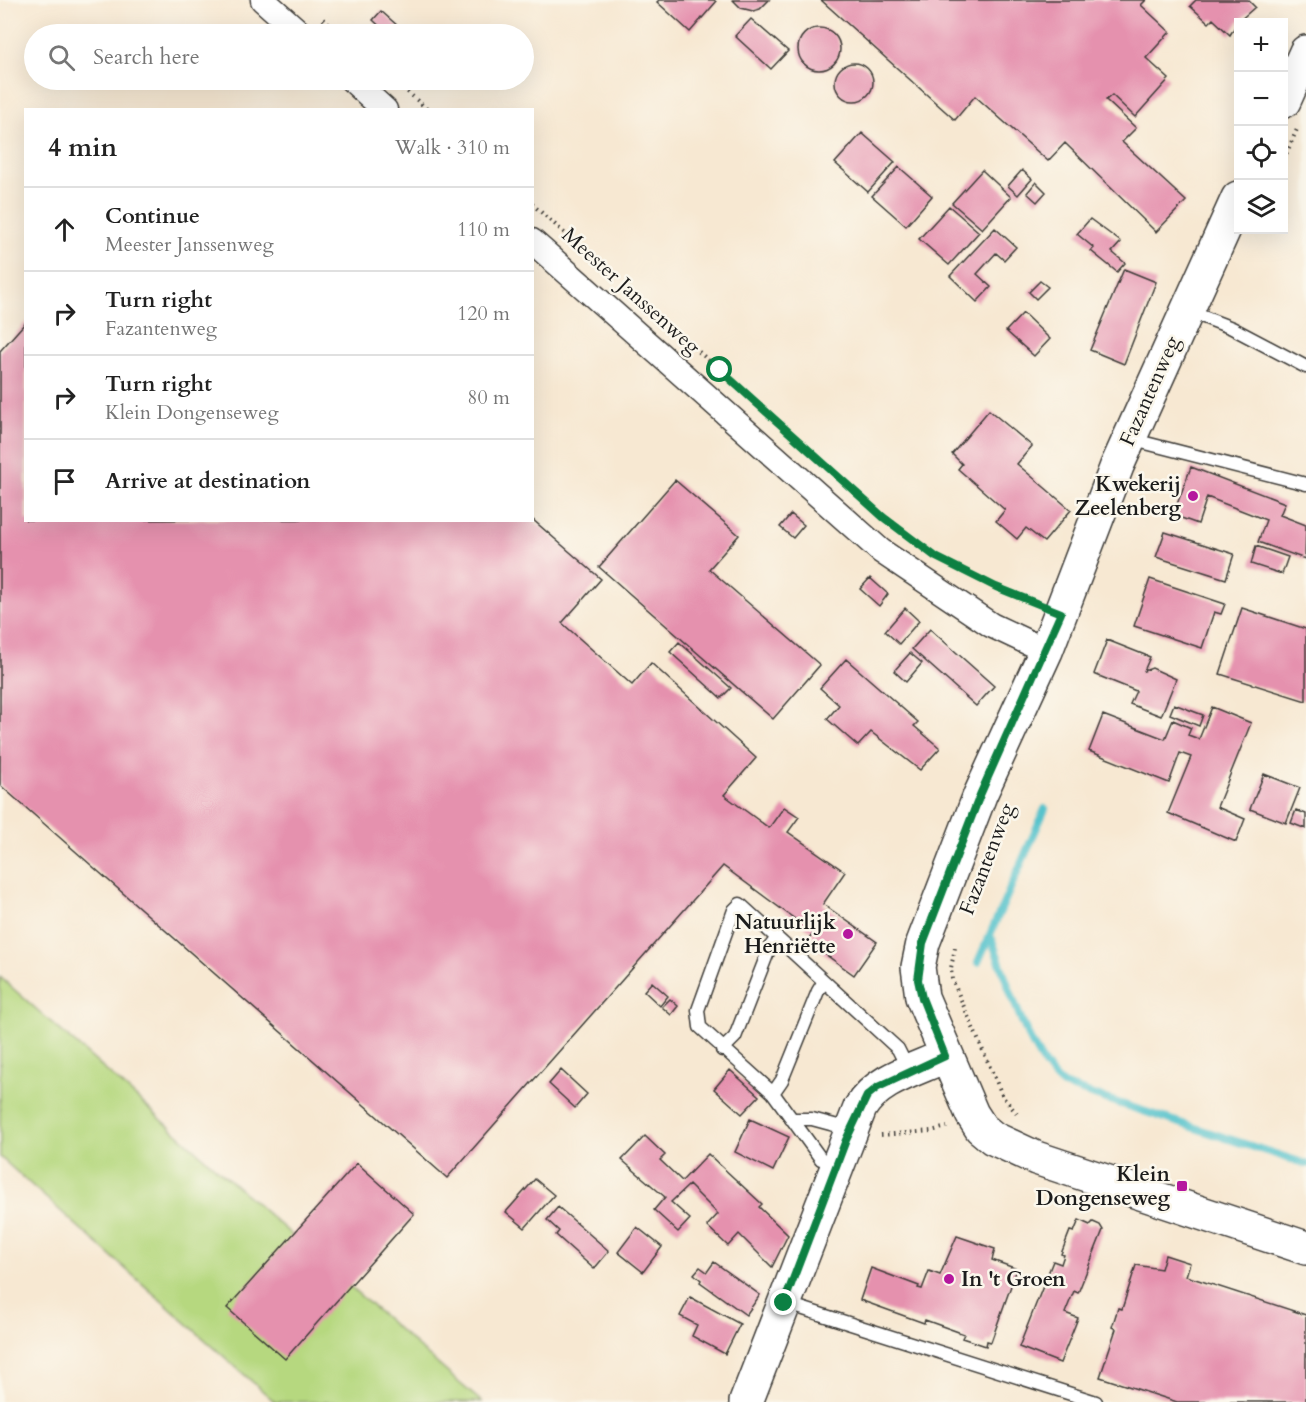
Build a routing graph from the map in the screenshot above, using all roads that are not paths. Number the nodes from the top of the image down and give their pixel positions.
1 (262, 0) edge
2 (290, 24) edge
3 (1306, 52) edge
4 (363, 90) edge
5 (383, 108) edge
6 (1293, 110) edge
7 (1234, 209) edge
8 (534, 243) edge
9 (1187, 310) junction
10 (1306, 367) edge
11 (1129, 439) junction
12 (1306, 484) edge
13 (1046, 651) junction
14 (777, 938) junction
15 (824, 981) junction
16 (722, 1050) junction
17 (945, 1056) junction
18 (909, 1073) junction
19 (773, 1093) junction
20 (791, 1119) junction
21 (863, 1133) junction
22 (836, 1165) junction
23 (1306, 1248) edge
24 (784, 1303) junction
25 (746, 1402) edge
26 (1096, 1402) edge

1 - 2 street
3 - 6 street
4 - 5 street
7 - 9 street, Fazantenweg
8 - 13 street, Meester Janssenweg
9 - 10 lane
9 - 11 street, Fazantenweg
11 - 12 lane
11 - 13 street, Fazantenweg
13 - 17 street, Fazantenweg
14 - 15 lane
14 - 16 lane
14 - 16 lane
15 - 18 lane
15 - 19 lane
16 - 19 lane
17 - 18 street
17 - 23 street, Fazantenweg
18 - 21 street
19 - 20 lane
20 - 21 lane
20 - 22 lane
21 - 22 street
22 - 24 street
24 - 25 street
24 - 26 lane

